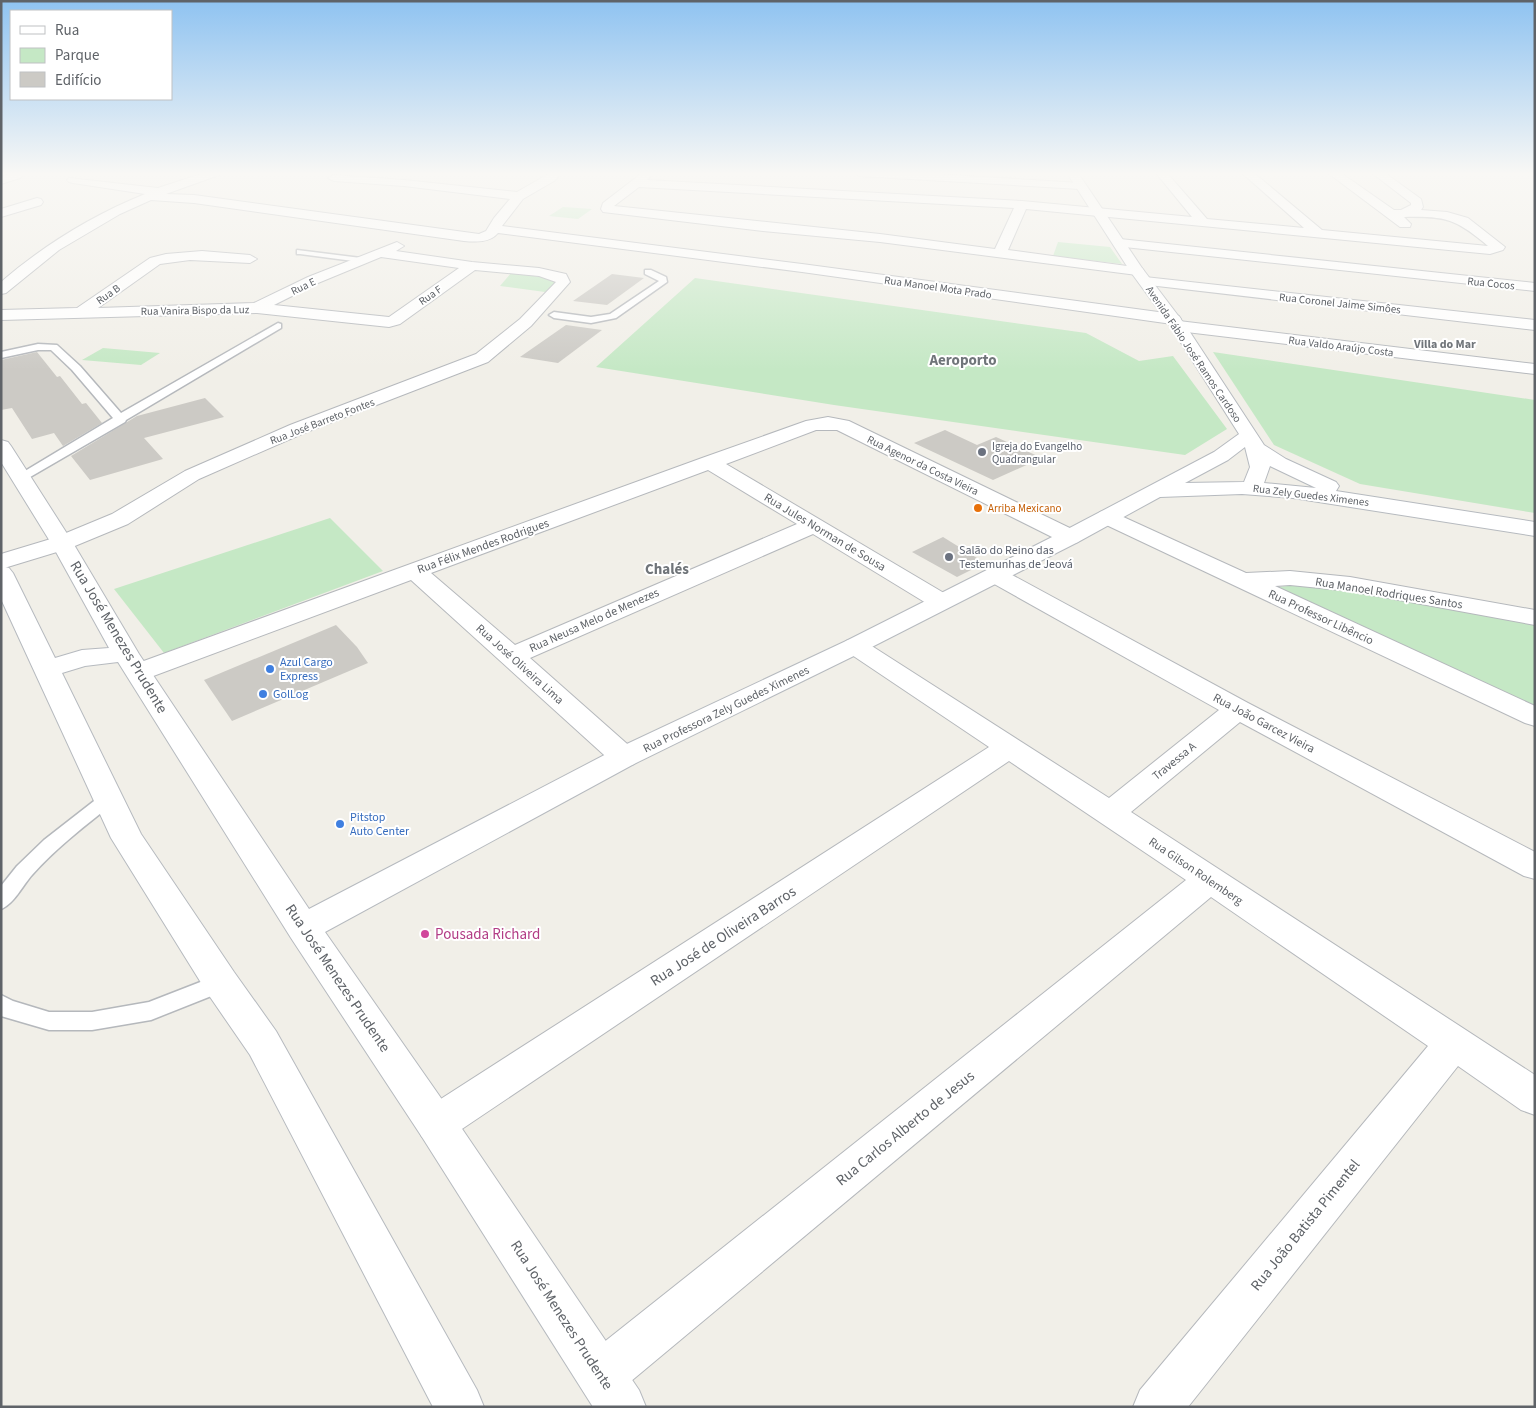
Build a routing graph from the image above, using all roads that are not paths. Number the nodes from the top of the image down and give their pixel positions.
1 (69, 239) edge
2 (416, 239) edge
3 (571, 239) edge
4 (832, 239) edge
5 (886, 239) edge
6 (1007, 239) edge
7 (1117, 239) edge
8 (1377, 239) edge
9 (1425, 239) edge
10 (1486, 239) edge
11 (1120, 243) junction
12 (1431, 244) junction
13 (300, 252) dead end
14 (380, 253) junction
15 (1000, 253) junction
16 (250, 259) dead end
17 (361, 260) junction
18 (472, 266) junction
19 (802, 268) junction
20 (648, 272) dead end
21 (1141, 276) junction
22 (8, 278) edge
23 (1535, 287) edge
24 (1, 290) edge
25 (257, 308) junction
26 (82, 312) junction
27 (544, 314) junction
28 (1, 315) edge
29 (388, 322) joint
30 (1175, 323) junction
31 (1535, 325) edge
32 (278, 326) dead end
33 (1, 355) edge
34 (1535, 369) edge
35 (121, 420) junction
36 (828, 423) joint
37 (1253, 442) junction
38 (1, 446) edge
39 (709, 462) junction
40 (21, 477) junction
41 (1251, 487) junction
42 (1150, 495) junction
43 (1383, 504) junction
44 (1108, 517) junction
45 (814, 524) junction
46 (1535, 529) edge
47 (1070, 536) junction
48 (62, 543) junction
49 (1, 562) edge
50 (414, 572) junction
51 (1, 574) edge
52 (995, 575) junction
53 (1242, 580) junction
54 (940, 602) junction
55 (1535, 618) edge
56 (855, 646) junction
57 (512, 656) junction
58 (133, 663) junction
59 (47, 670) junction
60 (1238, 709) junction
61 (1535, 717) edge
62 (1009, 747) junction
63 (624, 757) junction
64 (109, 798) junction
65 (1110, 813) junction
66 (1535, 868) edge
67 (1209, 880) junction
68 (1, 901) edge
69 (304, 928) junction
70 (221, 983) junction
71 (1, 1004) edge
72 (1453, 1044) junction
73 (1535, 1097) edge
74 (436, 1124) junction
75 (611, 1391) edge
76 (460, 1407) edge
77 (1157, 1407) edge

1 - 22 street
2 - 14 street, Rua E
3 - 19 street, Rua Manoel Mota Prado
4 - 19 street
5 - 15 street, Rua Coronel Jaime Simôes
6 - 15 street
7 - 11 street, Avenida Fábio José Ramos Cardoso
8 - 12 street
9 - 12 street
10 - 12 street
11 - 21 street, Avenida Fábio José Ramos Cardoso
11 - 23 street, Rua Cocos
13 - 17 lane
14 - 17 street, Rua E
14 - 18 street
15 - 21 street, Rua Coronel Jaime Simôes
16 - 26 street, Rua B
17 - 25 street, Rua E
18 - 27 street, Rua José Barreto Fontes
18 - 29 street, Rua F
19 - 30 street, Rua Manoel Mota Prado
20 - 27 lane
21 - 30 street, Avenida Fábio José Ramos Cardoso
21 - 31 street, Rua Coronel Jaime Simôes
22 - 24 street
25 - 26 street, Rua Vanira Bispo da Luz
25 - 29 street, Rua Vanira Bispo da Luz
26 - 28 street, Rua Vanira Bispo da Luz
27 - 48 street, Rua José Barreto Fontes
30 - 34 street, Rua Valdo Araújo Costa
30 - 37 street, Avenida Fábio José Ramos Cardoso
32 - 35 lane
33 - 35 lane
35 - 40 lane
36 - 39 street, Rua Félix Mendes Rodrigues
36 - 47 street, Rua Agenor da Costa Vieira
37 - 41 street
37 - 42 street, Rua Professora Zely Guedes Ximenes
37 - 43 street
38 - 40 street, Rua José Menezes Prudente
39 - 45 street, Rua Jules Norman de Sousa
39 - 50 street, Rua Félix Mendes Rodrigues
40 - 48 street, Rua José Menezes Prudente
41 - 42 street, Rua Zely Guedes Ximenes
41 - 43 street, Rua Zely Guedes Ximenes
42 - 44 street, Rua Professora Zely Guedes Ximenes
43 - 46 street
44 - 47 street, Rua Professora Zely Guedes Ximenes
44 - 53 street, Rua Professor Libêncio
45 - 54 street, Rua Jules Norman de Sousa
45 - 57 street, Rua Neusa Melo de Menezes
47 - 52 street, Rua Professora Zely Guedes Ximenes
48 - 49 street, Rua José Barreto Fontes
48 - 58 street, Rua José Menezes Prudente
50 - 57 street, Rua José Oliveira Lima
50 - 58 street, Rua Félix Mendes Rodrigues
51 - 59 street
52 - 54 street, Rua Professora Zely Guedes Ximenes
52 - 60 street, Rua João Garcez Vieira
53 - 55 street, Rua Manoel Rodriques Santos
53 - 61 street, Rua Professor Libêncio
54 - 56 street, Rua Professora Zely Guedes Ximenes
56 - 62 street, Rua Gilson Rolemberg
56 - 63 street, Rua Professora Zely Guedes Ximenes
57 - 63 street, Rua José Oliveira Lima
58 - 59 street, Rua Félix Mendes Rodrigues
58 - 69 street, Rua José Menezes Prudente
59 - 64 street
60 - 65 street, Travessa A
60 - 66 street, Rua João Garcez Vieira
62 - 65 street, Rua Gilson Rolemberg
62 - 74 street, Rua José de Oliveira Barros
63 - 69 street, Rua Professora Zely Guedes Ximenes
64 - 68 lane
64 - 70 street
65 - 67 street, Rua Gilson Rolemberg
67 - 72 street, Rua Gilson Rolemberg
67 - 75 street, Rua Carlos Alberto de Jesus
69 - 74 street, Rua José Menezes Prudente
70 - 71 lane
70 - 76 street
72 - 73 street, Rua Gilson Rolemberg
72 - 77 street, Rua João Batista Pimentel
74 - 75 street, Rua José Menezes Prudente

